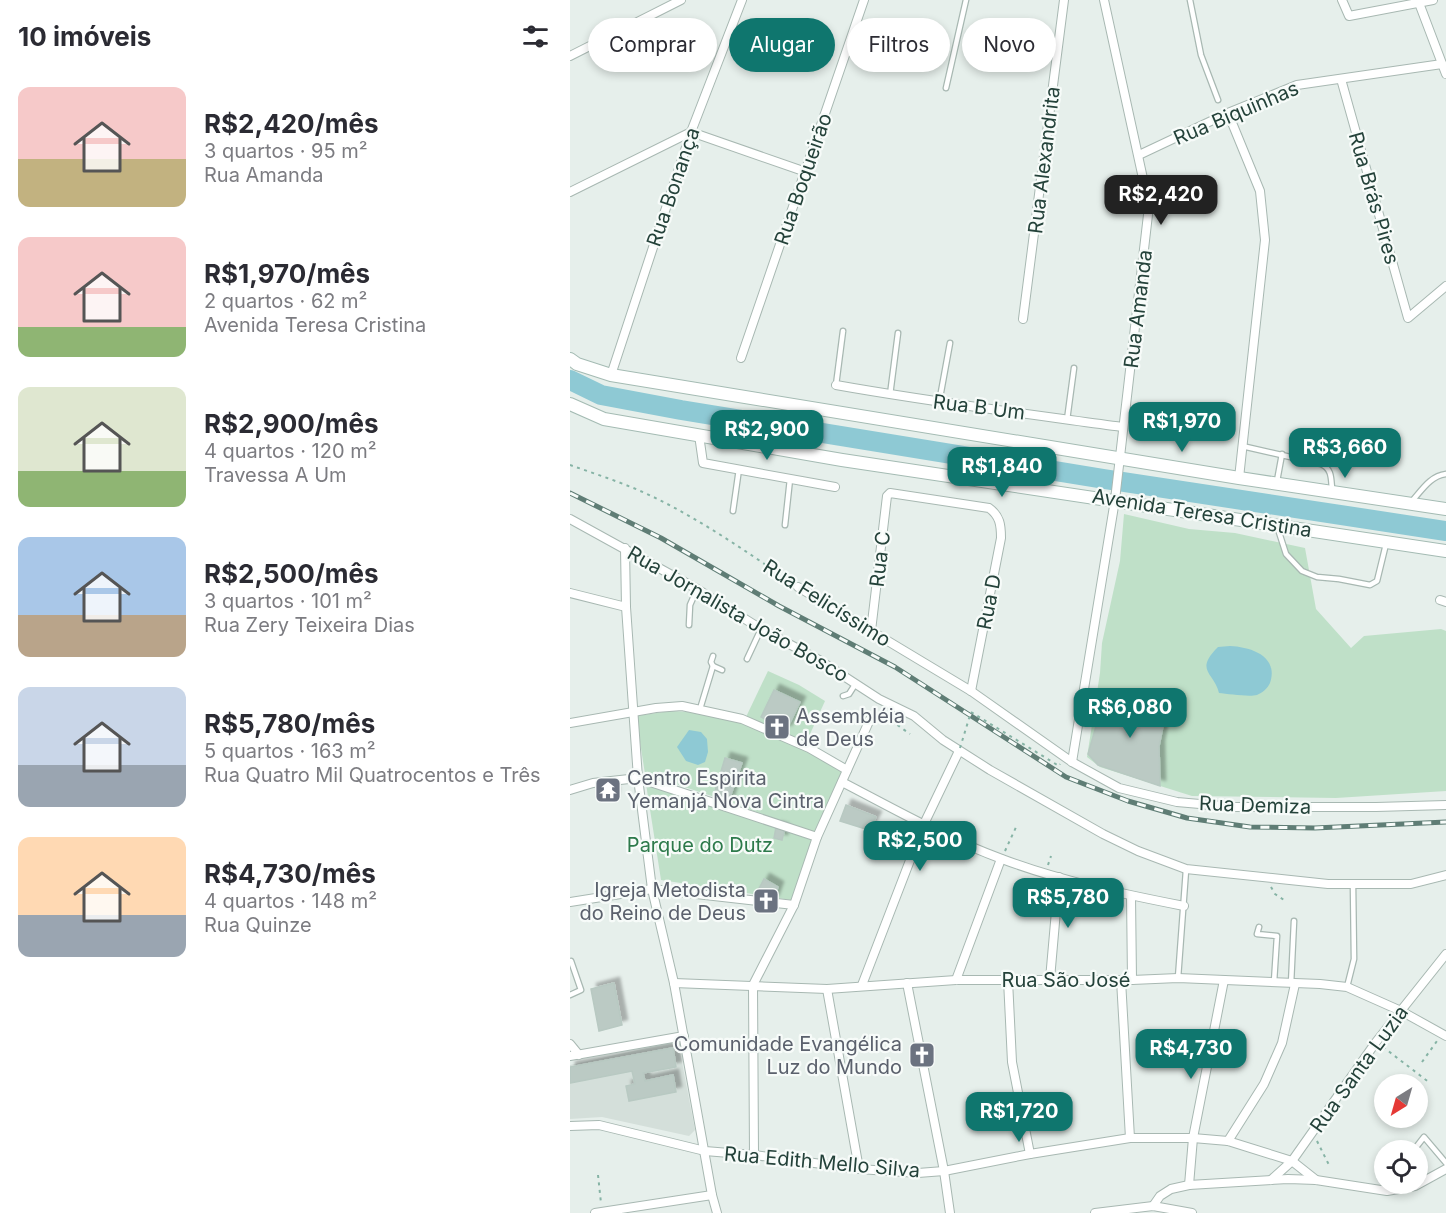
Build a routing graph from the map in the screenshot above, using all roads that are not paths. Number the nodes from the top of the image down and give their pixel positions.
1 (681, 0) edge
2 (742, 0) edge
3 (864, 0) edge
4 (966, 0) edge
5 (1064, 0) edge
6 (1104, 0) edge
7 (1190, 0) edge
8 (1342, 0) edge
9 (1433, 0) edge
10 (1419, 3) junction
11 (570, 56) edge
12 (1442, 64) junction
13 (1446, 74) edge
14 (1341, 79) junction
15 (946, 88) dead end
16 (1218, 100) dead end
17 (1228, 113) junction
18 (691, 132) junction
19 (1139, 155) junction
20 (806, 172) junction
21 (570, 192) edge
22 (1446, 286) edge
23 (1023, 319) dead end
24 (843, 331) dead end
25 (898, 333) dead end
26 (950, 343) dead end
27 (741, 358) dead end
28 (570, 359) edge
29 (1074, 368) dead end
30 (611, 375) junction
31 (836, 385) joint
32 (890, 395) junction
33 (939, 403) junction
34 (570, 404) edge
35 (1067, 420) junction
36 (1122, 427) junction
37 (699, 435) junction
38 (1242, 446) junction
39 (1282, 454) junction
40 (1119, 463) junction
41 (739, 469) junction
42 (1446, 474) edge
43 (1239, 478) junction
44 (790, 479) junction
45 (1276, 484) junction
46 (835, 487) dead end
47 (1333, 492) junction
48 (1115, 495) junction
49 (1410, 504) junction
50 (1446, 509) edge
51 (733, 511) dead end
52 (996, 513) joint
53 (570, 519) edge
54 (785, 525) dead end
55 (1276, 525) junction
56 (1387, 542) junction
57 (626, 548) junction
58 (1446, 551) edge
59 (798, 587) road end
60 (697, 589) junction
61 (570, 593) edge
62 (626, 607) junction
63 (689, 625) dead end
64 (761, 629) junction
65 (871, 631) junction
66 (713, 656) dead end
67 (747, 659) dead end
68 (713, 666) junction
69 (722, 670) dead end
70 (856, 683) junction
71 (971, 691) junction
72 (843, 696) dead end
73 (700, 710) junction
74 (633, 713) junction
75 (875, 715) road end
76 (570, 723) edge
77 (959, 750) junction
78 (1072, 762) junction
79 (847, 770) junction
80 (638, 778) junction
81 (842, 782) junction
82 (570, 790) edge
83 (1446, 805) edge
84 (924, 824) junction
85 (817, 837) junction
86 (1001, 859) junction
87 (1186, 869) junction
88 (1446, 875) edge
89 (1059, 877) junction
90 (1353, 884) junction
91 (652, 889) junction
92 (1131, 896) junction
93 (570, 902) edge
94 (794, 905) junction
95 (1184, 906) junction
96 (1294, 921) dead end
97 (1259, 927) dead end
98 (1446, 954) edge
99 (571, 962) edge
100 (1178, 978) junction
101 (1050, 979) junction
102 (956, 980) junction
103 (1008, 980) junction
104 (1120, 980) junction
105 (1132, 980) junction
106 (1224, 980) junction
107 (1274, 982) junction
108 (674, 983) junction
109 (907, 983) junction
110 (1293, 984) junction
111 (753, 985) junction
112 (862, 985) junction
113 (1347, 987) junction
114 (827, 989) junction
115 (570, 996) edge
116 (1401, 1011) junction
117 (1444, 1035) edge
118 (684, 1036) junction
119 (570, 1044) edge
120 (575, 1055) edge
121 (570, 1126) edge
122 (1130, 1138) junction
123 (1193, 1138) junction
124 (1228, 1141) junction
125 (1428, 1142) edge
126 (705, 1151) junction
127 (1030, 1154) junction
128 (754, 1155) junction
129 (1292, 1161) junction
130 (1446, 1163) edge
131 (859, 1169) junction
132 (1446, 1169) edge
133 (945, 1171) junction
134 (1316, 1180) junction
135 (1270, 1181) junction
136 (1189, 1185) junction
137 (712, 1195) junction
138 (1152, 1210) edge
139 (599, 1212) edge
140 (717, 1213) edge
141 (950, 1213) edge
142 (1095, 1213) edge
143 (1192, 1213) edge

1 - 11 street
2 - 18 street, Rua Bonança
3 - 20 street, Rua Boqueirão
4 - 15 lane
5 - 23 street, Rua Alexandrita
6 - 19 street, Rua Amanda
7 - 16 lane
8 - 10 street
9 - 10 street
10 - 12 street
12 - 13 street
12 - 14 street, Rua Biquinhas
14 - 17 street, Rua Biquinhas
14 - 22 street, Rua Brás Pires
17 - 19 street, Rua Biquinhas
17 - 38 street
18 - 20 street
18 - 21 street
18 - 30 street, Rua Bonança
19 - 36 street, Rua Amanda
20 - 27 street, Rua Boqueirão
24 - 31 lane
25 - 32 lane
26 - 33 lane
28 - 30 main road, Avenida Teresa Cristina
29 - 35 lane
30 - 40 main road, Avenida Teresa Cristina
31 - 32 street, Rua B Um
32 - 33 street, Rua B Um
33 - 35 street, Rua B Um
34 - 37 main road, Avenida Teresa Cristina
35 - 36 street, Rua B Um
36 - 40 street, Rua Amanda
37 - 41 street
37 - 48 main road, Avenida Teresa Cristina
38 - 39 lane
38 - 43 street
39 - 45 lane
39 - 47 lane
40 - 43 main road, Avenida Teresa Cristina
40 - 48 street, Rua Amanda
41 - 44 street
41 - 51 lane
42 - 49 lane
43 - 45 main road, Avenida Teresa Cristina
44 - 46 street
44 - 54 lane
45 - 47 main road, Avenida Teresa Cristina
47 - 49 main road, Avenida Teresa Cristina
48 - 55 main road, Avenida Teresa Cristina
48 - 78 street, Rua Amanda
49 - 50 main road, Avenida Teresa Cristina
52 - 65 street, Rua C
52 - 71 street, Rua D
53 - 57 street, Rua Jornalista João Bosco
55 - 56 main road, Avenida Teresa Cristina
55 - 56 lane
56 - 58 main road, Avenida Teresa Cristina
57 - 60 street, Rua Jornalista João Bosco
57 - 62 street
59 - 65 street, Rua Felicíssimo
60 - 63 lane
60 - 64 street, Rua Jornalista João Bosco
61 - 62 street
62 - 74 street
64 - 67 lane
64 - 70 street, Rua Jornalista João Bosco
65 - 71 street, Rua Felicíssimo
66 - 68 lane
68 - 69 lane
68 - 73 lane
70 - 72 lane
70 - 77 street, Rua Jornalista João Bosco
71 - 78 street, Rua Felicíssimo
73 - 74 street
73 - 79 street
74 - 76 street
74 - 80 street
75 - 79 street
77 - 84 street
77 - 87 street, Rua Jornalista João Bosco
78 - 83 street, Rua Demiza
79 - 81 street
80 - 82 street
80 - 85 street
80 - 91 street
81 - 84 street
81 - 85 street
84 - 86 street
84 - 112 street
85 - 94 street
86 - 89 street
86 - 102 street
87 - 90 street, Rua Jornalista João Bosco
87 - 95 lane
88 - 90 street, Rua Jornalista João Bosco
89 - 92 street
89 - 101 street
90 - 113 lane
91 - 93 street
91 - 94 street
91 - 108 street
92 - 95 street
92 - 105 street
94 - 111 street
95 - 100 lane
96 - 110 lane
97 - 107 lane
98 - 116 street, Rua Santa Luzia
99 - 115 lane
100 - 105 street, Rua São José
100 - 106 street, Rua São José
101 - 103 street, Rua São José
101 - 104 street, Rua São José
102 - 103 street, Rua São José
102 - 109 street, Rua São José
103 - 127 street
104 - 105 street, Rua São José
104 - 122 street
106 - 107 street, Rua São José
106 - 123 street
107 - 110 street, Rua São José
108 - 111 street, Rua São José
108 - 118 street
109 - 112 street, Rua São José
109 - 133 street
110 - 113 street, Rua São José
110 - 124 street
111 - 114 street, Rua São José
111 - 128 street
112 - 114 street, Rua São José
113 - 116 street, Rua São José
114 - 131 street
116 - 117 street, Rua São José
116 - 129 street, Rua Santa Luzia
118 - 120 street
118 - 126 street
119 - 120 street
121 - 126 street, Rua Edith Mello Silva
122 - 123 street, Rua Edith Mello Silva
122 - 127 street, Rua Edith Mello Silva
123 - 124 street, Rua Edith Mello Silva
123 - 136 street
124 - 129 street, Rua Edith Mello Silva
125 - 130 lane
126 - 128 street, Rua Edith Mello Silva
126 - 137 street
127 - 133 street, Rua Edith Mello Silva
128 - 131 street, Rua Edith Mello Silva
129 - 134 street, Rua Edith Mello Silva
129 - 135 street, Rua Santa Luzia
131 - 133 street, Rua Edith Mello Silva
132 - 134 street
133 - 141 street
134 - 135 street
135 - 136 street
136 - 138 street
137 - 139 street
137 - 140 street
138 - 142 street
138 - 143 street

